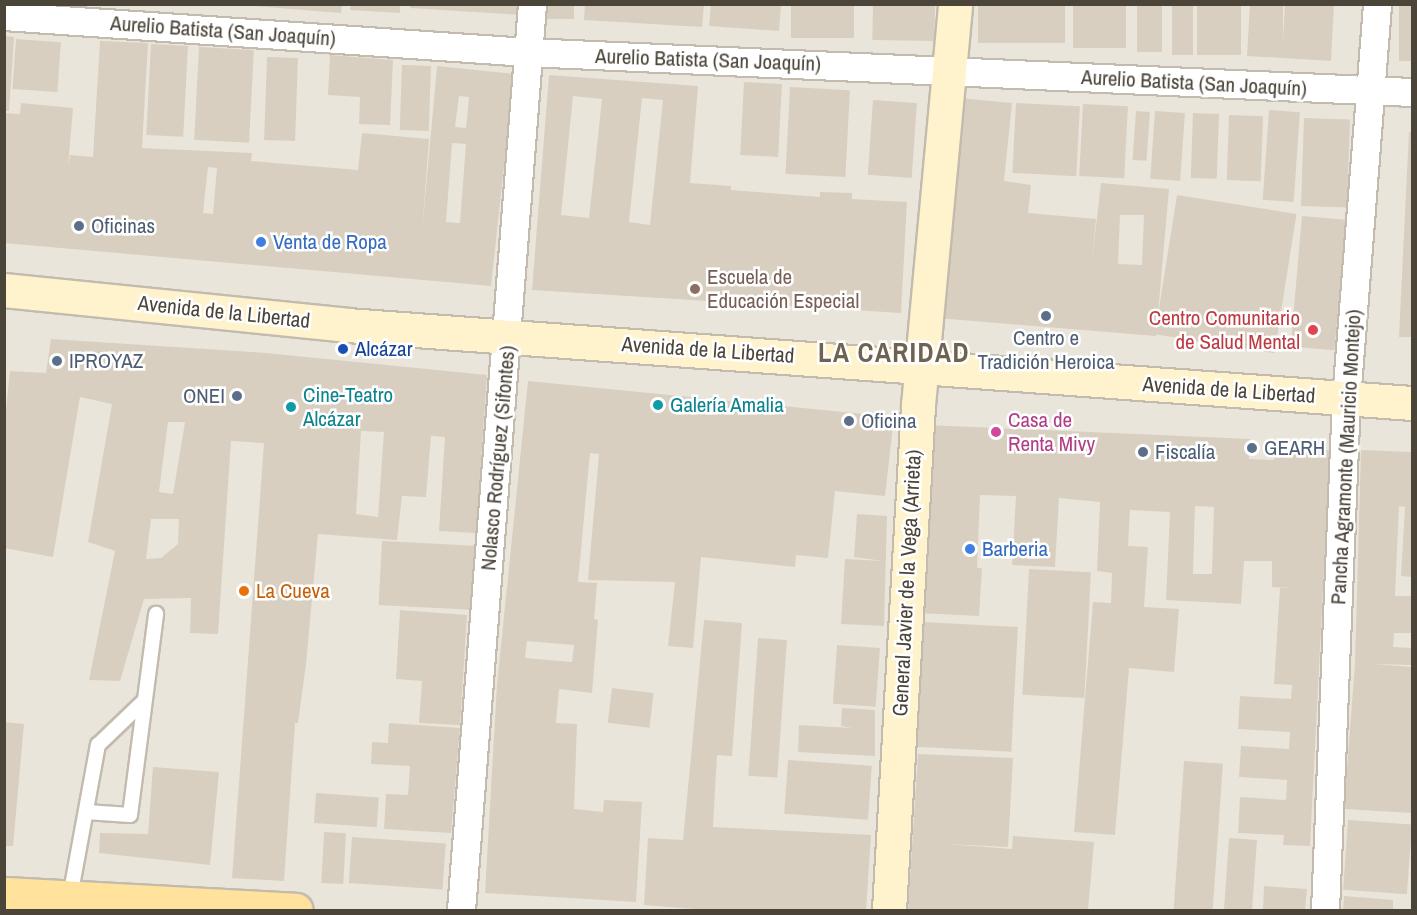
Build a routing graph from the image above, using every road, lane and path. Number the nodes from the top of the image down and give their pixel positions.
1 (532, 4) edge
2 (955, 4) edge
3 (1377, 4) edge
4 (4, 16) edge
5 (527, 52) junction
6 (947, 70) junction
7 (1413, 92) edge
8 (1369, 93) junction
9 (4, 290) edge
10 (508, 336) junction
11 (921, 366) junction
12 (1346, 399) junction
13 (1413, 403) edge
14 (156, 614) dead end
15 (144, 701) junction
16 (86, 812) junction
17 (4, 894) edge
18 (70, 899) junction
19 (296, 910) edge
20 (461, 910) edge
21 (889, 910) edge
22 (1325, 910) edge

1 - 5 street, Nolasco Rodríguez (Sifontes)
2 - 6 main road, General Javier de la Vega (Arrieta)
3 - 8 street, Pancha Agramonte (Mauricio Montejo)
4 - 5 street, Aurelio Batista (San Joaquín)
5 - 6 street, Aurelio Batista (San Joaquín)
5 - 10 street, Nolasco Rodríguez (Sifontes)
6 - 8 street, Aurelio Batista (San Joaquín)
6 - 11 main road, General Javier de la Vega (Arrieta)
7 - 8 street, Aurelio Batista (San Joaquín)
8 - 12 street, Pancha Agramonte (Mauricio Montejo)
9 - 10 main road, Avenida de la Libertad
10 - 11 main road, Avenida de la Libertad
10 - 20 street, Nolasco Rodríguez (Sifontes)
11 - 12 main road, Avenida de la Libertad
11 - 21 main road, General Javier de la Vega (Arrieta)
12 - 13 main road, Avenida de la Libertad
12 - 22 street, Pancha Agramonte (Mauricio Montejo)
14 - 15 lane
15 - 16 lane
15 - 16 lane
16 - 18 lane
17 - 18 main road
18 - 19 main road

